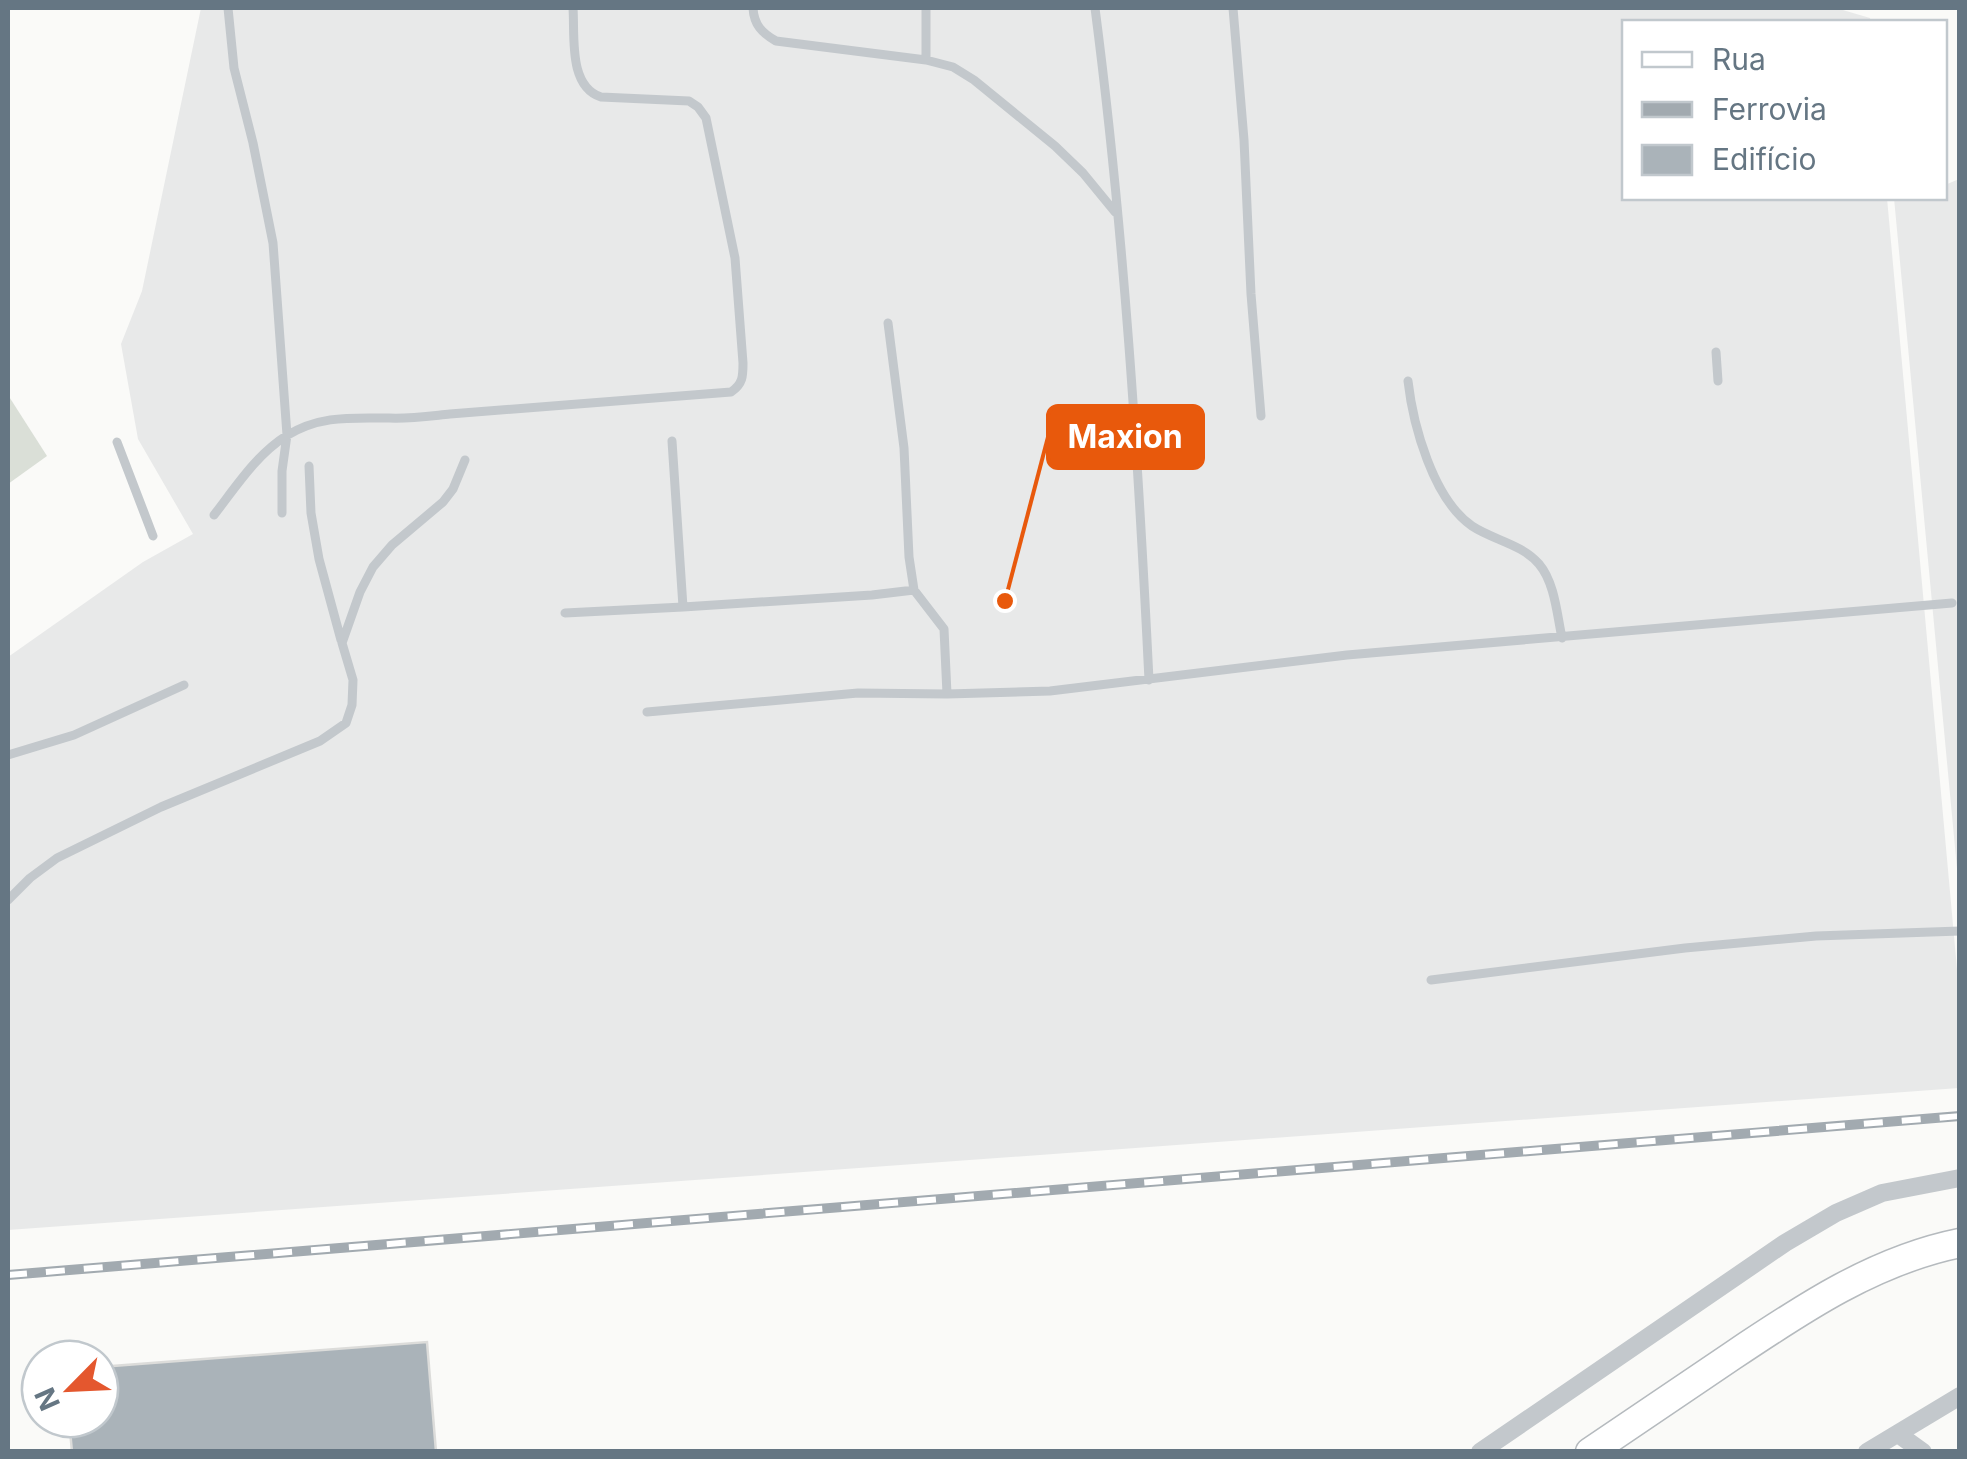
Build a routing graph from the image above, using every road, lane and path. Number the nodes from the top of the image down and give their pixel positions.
1 (228, 8) edge
2 (573, 8) edge
3 (753, 8) edge
4 (926, 8) edge
5 (1095, 8) edge
6 (1233, 8) edge
7 (926, 60) junction
8 (1117, 214) junction
9 (888, 323) dead end
10 (1716, 352) dead end
11 (1408, 381) dead end
12 (1718, 382) dead end
13 (1261, 416) dead end
14 (288, 435) junction
15 (672, 441) dead end
16 (117, 442) dead end
17 (465, 460) dead end
18 (309, 466) dead end
19 (282, 513) dead end
20 (214, 515) dead end
21 (153, 536) dead end
22 (914, 590) junction
23 (1952, 604) dead end
24 (683, 606) junction
25 (564, 612) dead end
26 (1562, 638) junction
27 (342, 643) junction
28 (1148, 680) junction
29 (184, 685) dead end
30 (947, 694) junction
31 (646, 712) dead end
32 (8, 755) edge
33 (8, 900) edge
34 (1960, 930) edge
35 (1431, 980) dead end
36 (1960, 1178) edge
37 (1960, 1242) edge
38 (1960, 1396) edge
39 (1898, 1434) junction
40 (1480, 1452) edge
41 (1590, 1452) edge
42 (1867, 1452) edge
43 (1922, 1452) edge

1 - 14 lane
2 - 14 lane
3 - 7 lane
4 - 7 lane
5 - 8 lane
6 - 13 lane
7 - 8 lane
8 - 28 lane
9 - 22 lane
10 - 12 lane
11 - 26 lane
14 - 19 lane
14 - 20 lane
15 - 24 lane
16 - 21 lane
17 - 27 lane
18 - 27 lane
22 - 24 lane
22 - 30 lane
23 - 26 lane
24 - 25 lane
26 - 28 lane
27 - 33 lane
28 - 30 lane
29 - 32 lane
30 - 31 lane
34 - 35 lane
36 - 40 street
37 - 41 main road
38 - 39 street
39 - 42 street
39 - 43 street

